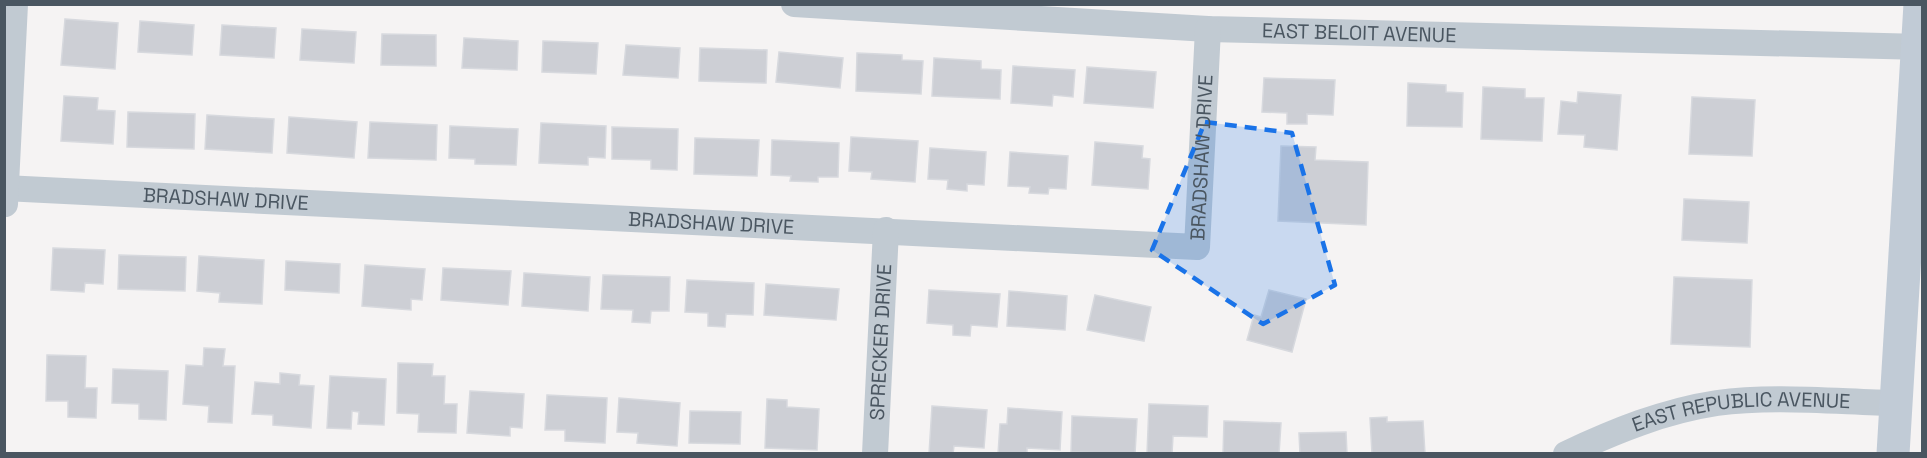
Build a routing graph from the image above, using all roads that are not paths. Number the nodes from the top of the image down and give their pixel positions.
1 (15, 4) edge
2 (794, 4) edge
3 (1920, 4) edge
4 (1208, 28) junction
5 (1920, 46) edge
6 (5, 194) edge
7 (886, 230) junction
8 (1909, 404) edge
9 (875, 453) edge
10 (1566, 453) edge
11 (1893, 453) edge

1 - 6 street
2 - 4 street, EAST BELOIT AVENUE
3 - 5 main road
4 - 5 street, EAST BELOIT AVENUE
4 - 7 street, BRADSHAW DRIVE
5 - 8 main road
6 - 7 street, BRADSHAW DRIVE
7 - 9 street, SPRECKER DRIVE
8 - 10 street, EAST REPUBLIC AVENUE
8 - 11 main road

